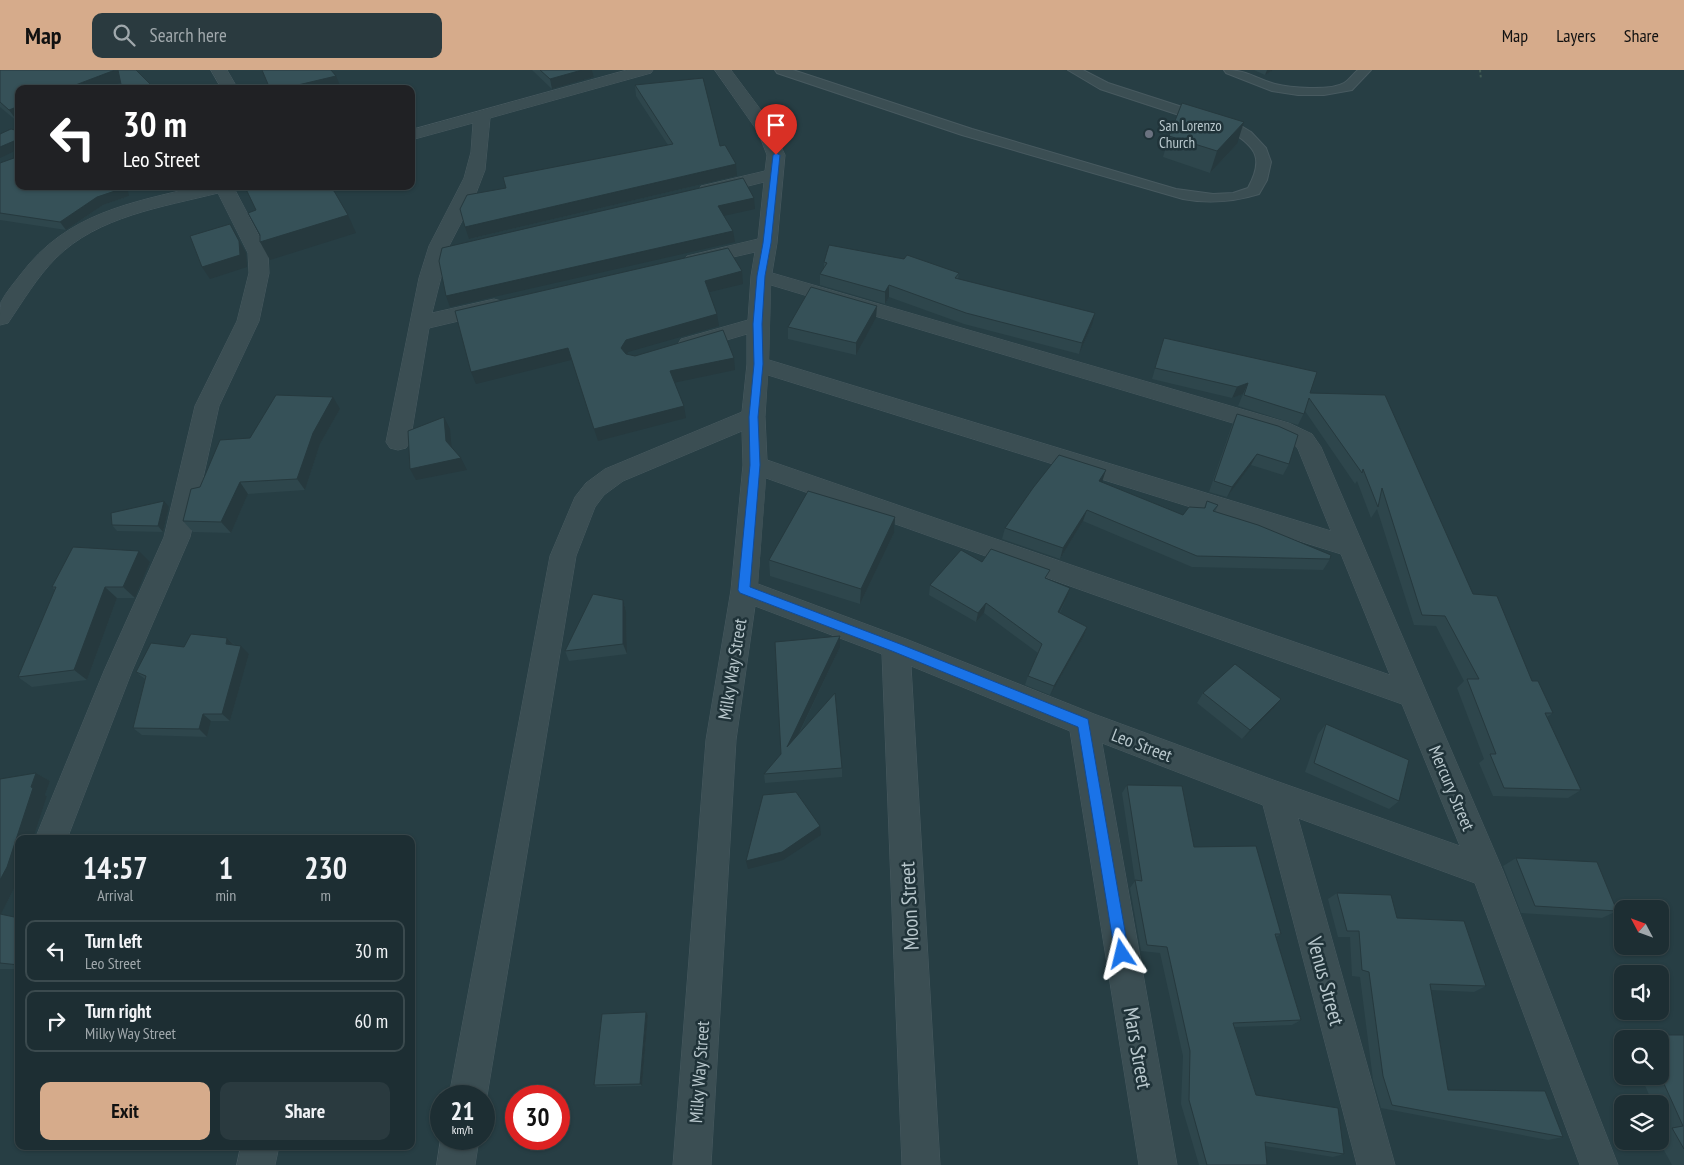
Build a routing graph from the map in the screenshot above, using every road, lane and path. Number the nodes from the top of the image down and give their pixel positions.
1 (219, 70) edge
2 (645, 70) edge
3 (723, 70) edge
4 (781, 70) edge
5 (1074, 70) edge
6 (1230, 70) edge
7 (1365, 70) edge
8 (1480, 70) edge
9 (1481, 80) dead end
10 (228, 85) edge
11 (482, 116) junction
12 (415, 135) edge
13 (775, 174) junction
14 (209, 190) edge
15 (226, 190) edge
16 (688, 195) edge
17 (767, 243) junction
18 (671, 265) edge
19 (761, 276) junction
20 (516, 301) edge
21 (0, 318) edge
22 (420, 323) junction
23 (758, 324) junction
24 (670, 349) edge
25 (758, 364) junction
26 (753, 417) junction
27 (398, 442) dead end
28 (755, 465) junction
29 (1352, 547) junction
30 (744, 590) junction
31 (896, 647) junction
32 (1412, 695) junction
33 (1084, 723) junction
34 (1276, 796) junction
35 (53, 835) edge
36 (1487, 871) junction
37 (470, 1085) edge
38 (259, 1150) edge
39 (458, 1150) edge
40 (256, 1165) edge
41 (456, 1165) edge
42 (692, 1165) edge
43 (921, 1165) edge
44 (1158, 1165) edge
45 (1376, 1165) edge
46 (1599, 1165) edge

1 - 10 street
2 - 11 street
3 - 13 street, Milky Way Street
4 - 5 lane
6 - 7 lane
8 - 9 path
11 - 12 street
11 - 22 street
13 - 16 street
13 - 17 street, Milky Way Street
14 - 21 street
15 - 35 street
17 - 18 street
17 - 19 street, Milky Way Street
19 - 23 street, Milky Way Street
19 - 29 street, Mercury Street
20 - 22 street
22 - 27 street
23 - 24 street
23 - 25 street, Milky Way Street
25 - 26 street, Milky Way Street
25 - 29 street
26 - 28 street, Milky Way Street
26 - 37 street
28 - 30 street, Milky Way Street
28 - 32 street
29 - 32 street, Mercury Street
30 - 31 street, Leo Street
30 - 42 street, Milky Way Street
31 - 33 street, Leo Street
31 - 43 street, Moon Street
32 - 36 street, Mercury Street
33 - 34 street, Leo Street
33 - 44 street, Mars Street
34 - 36 street, Leo Street
34 - 45 street, Venus Street
36 - 46 street, Mercury Street
38 - 40 street
39 - 41 street

